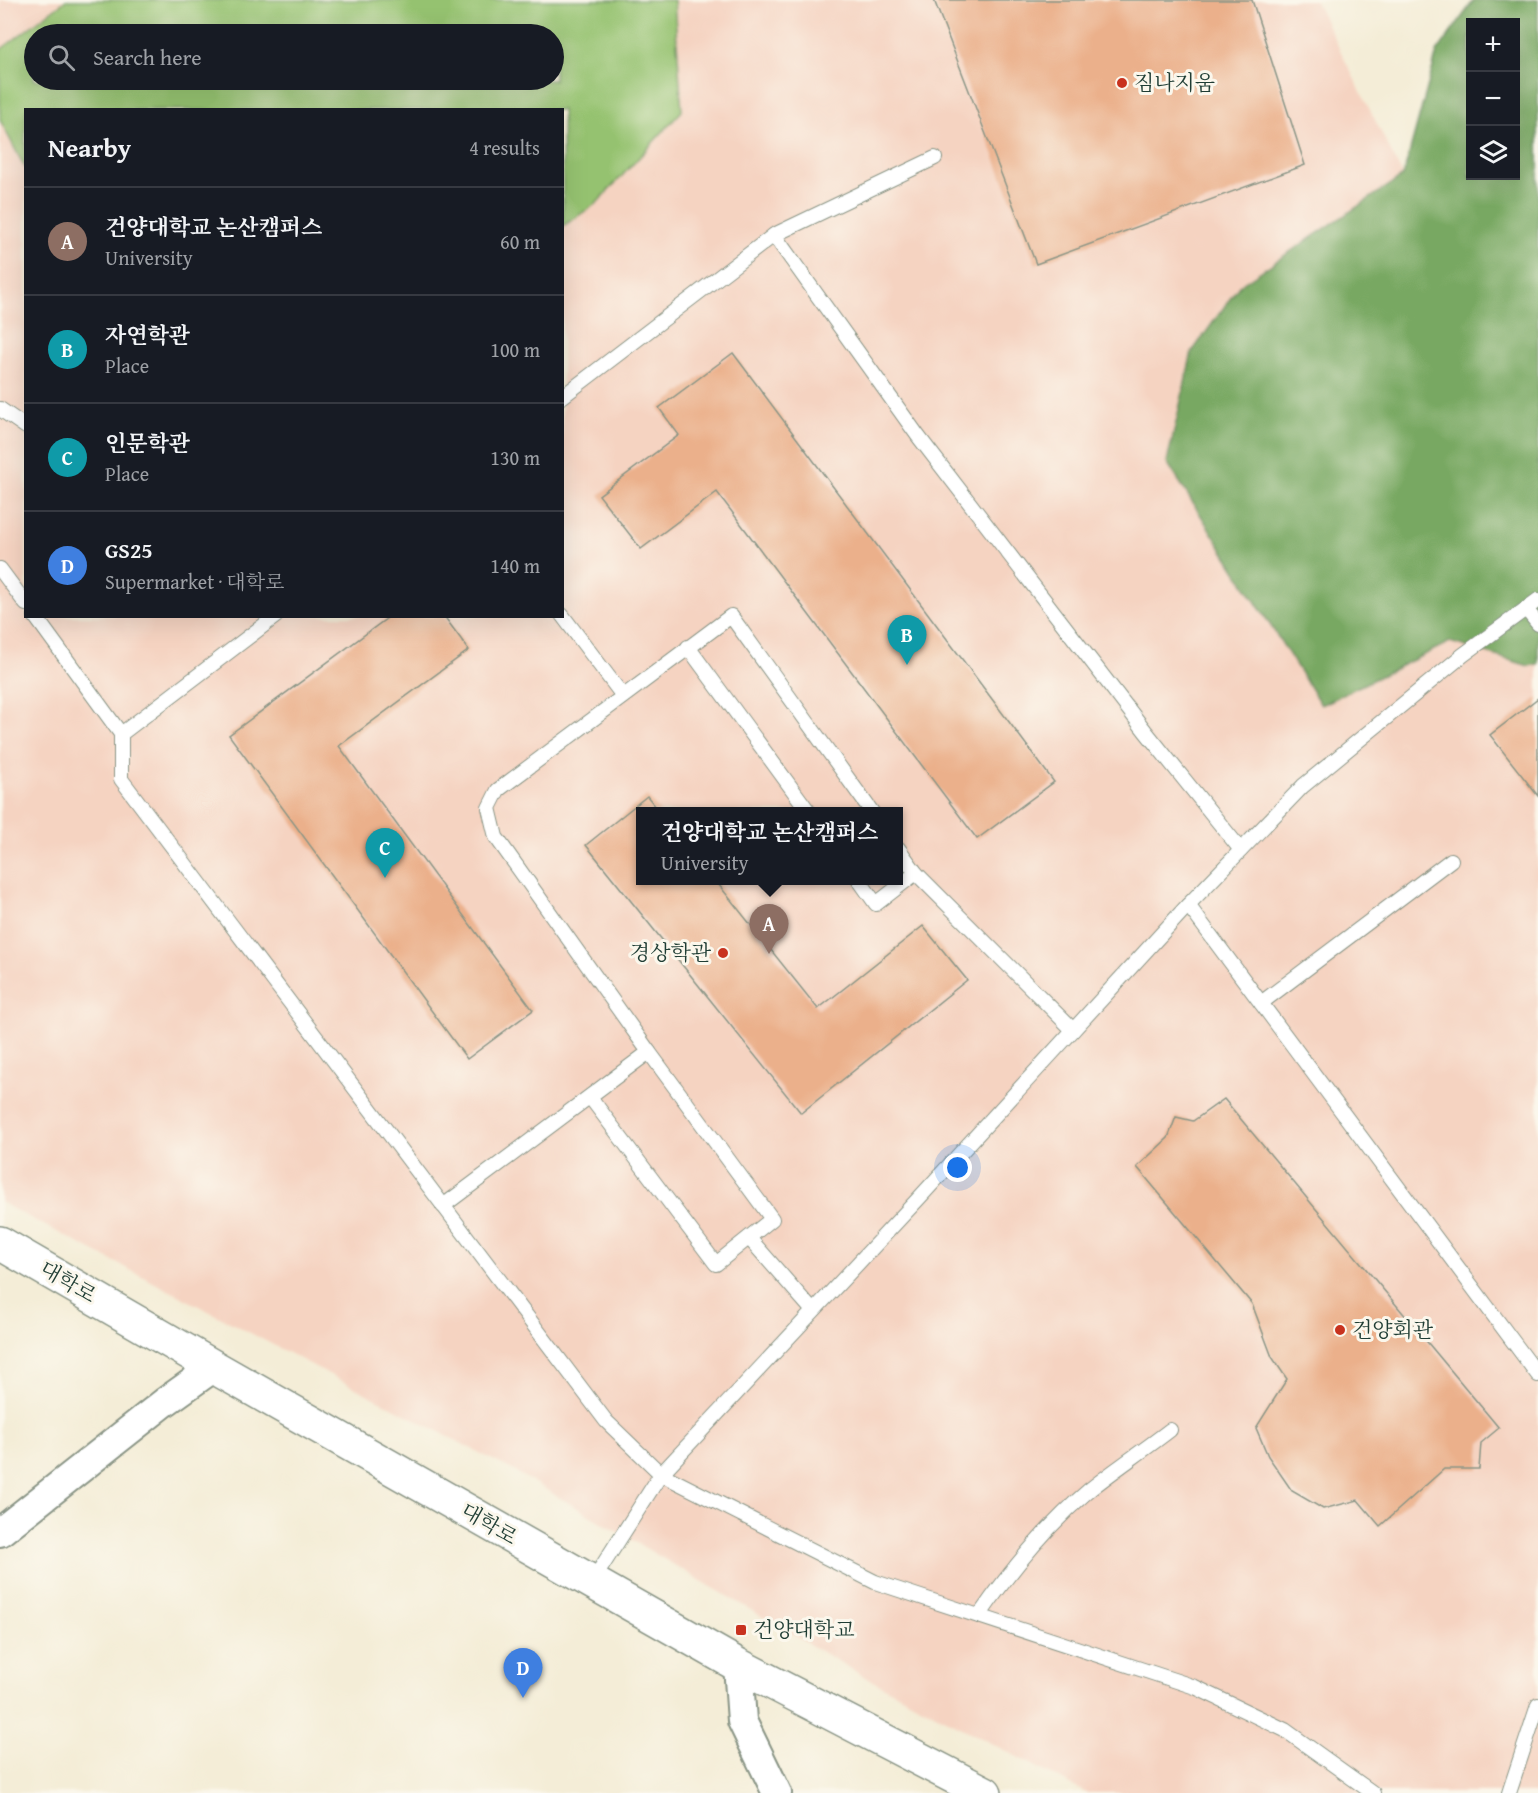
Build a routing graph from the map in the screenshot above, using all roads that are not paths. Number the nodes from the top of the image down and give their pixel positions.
1 (935, 158) dead end
2 (774, 235) junction
3 (564, 395) edge
4 (0, 409) edge
5 (24, 426) edge
6 (0, 569) edge
7 (24, 601) edge
8 (1532, 604) edge
9 (36, 618) edge
10 (273, 618) edge
11 (564, 618) edge
12 (1538, 624) edge
13 (688, 647) junction
14 (623, 696) junction
15 (121, 734) junction
16 (805, 807) edge
17 (868, 807) edge
18 (1241, 850) junction
19 (903, 855) edge
20 (1451, 860) dead end
21 (916, 873) junction
22 (903, 883) edge
23 (863, 885) edge
24 (901, 885) edge
25 (1188, 905) junction
26 (1261, 1004) junction
27 (1073, 1030) junction
28 (649, 1052) junction
29 (590, 1097) junction
30 (443, 1206) junction
31 (748, 1238) junction
32 (0, 1243) edge
33 (813, 1311) junction
34 (214, 1367) junction
35 (1538, 1375) edge
36 (1170, 1430) dead end
37 (661, 1473) junction
38 (0, 1532) edge
39 (592, 1582) junction
40 (979, 1617) junction
41 (738, 1665) junction
42 (1538, 1705) edge
43 (777, 1793) edge
44 (985, 1793) edge
45 (1373, 1793) edge
46 (1509, 1793) edge

1 - 2 lane
2 - 3 lane
2 - 18 lane
4 - 5 lane
6 - 7 lane
8 - 12 lane
8 - 18 lane
9 - 15 lane
10 - 15 lane
11 - 14 lane
13 - 14 lane
13 - 16 lane
13 - 17 lane
14 - 28 lane
15 - 30 lane
18 - 25 lane
19 - 21 lane
20 - 26 lane
21 - 22 lane
21 - 27 lane
23 - 24 lane
25 - 26 lane
25 - 27 lane
26 - 35 lane
27 - 33 lane
28 - 29 lane
28 - 31 lane
29 - 30 lane
29 - 31 lane
30 - 37 lane
31 - 33 lane
32 - 34 street, 대학로
33 - 37 lane
34 - 38 street
34 - 39 street, 대학로
36 - 40 lane
37 - 39 lane
37 - 40 lane
39 - 41 street, 대학로
40 - 45 lane
41 - 43 street
41 - 44 street, 대학로
42 - 46 lane

